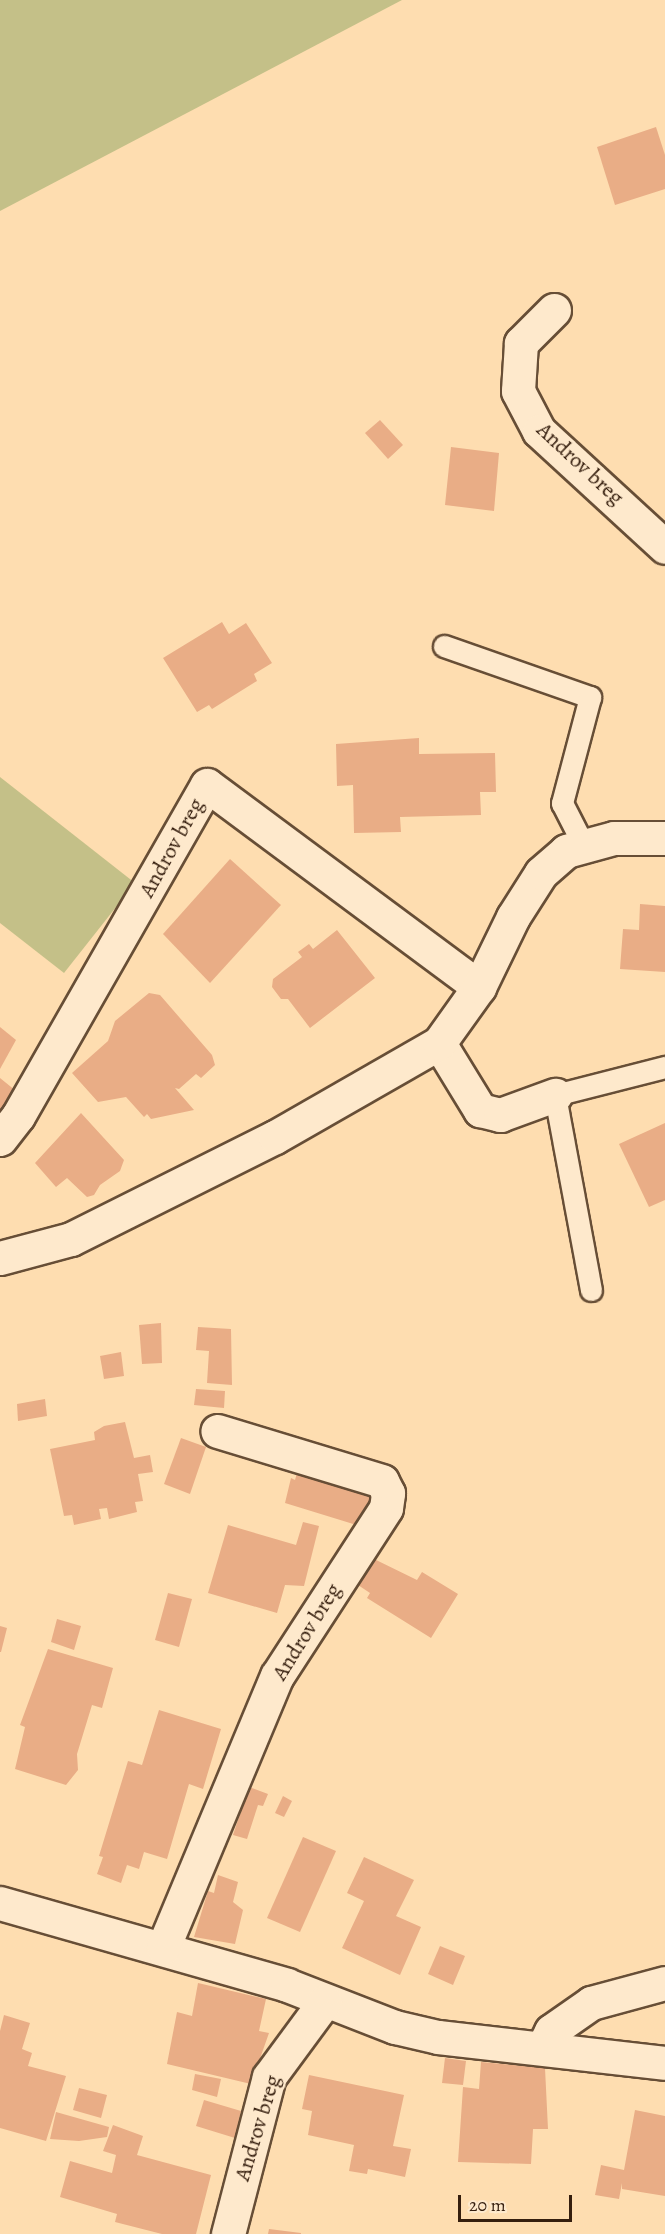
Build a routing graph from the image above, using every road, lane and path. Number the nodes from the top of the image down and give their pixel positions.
1 (554, 310) dead end
2 (665, 547) edge
3 (444, 646) dead end
4 (665, 838) edge
5 (584, 846) junction
6 (479, 987) junction
7 (439, 1043) junction
8 (665, 1067) edge
9 (555, 1095) junction
10 (0, 1139) edge
11 (0, 1258) edge
12 (591, 1290) dead end
13 (216, 1431) dead end
14 (0, 1903) edge
15 (163, 1948) junction
16 (665, 1983) edge
17 (325, 2001) junction
18 (543, 2047) junction
19 (665, 2063) edge
20 (228, 2234) edge

1 - 2 street, Androv breg
3 - 5 lane
4 - 5 street
5 - 6 street
6 - 7 street
6 - 10 street, Androv breg
7 - 9 street
7 - 11 street
8 - 9 lane
9 - 12 lane
13 - 15 street, Androv breg
14 - 15 street
15 - 17 street
16 - 18 street
17 - 18 street
17 - 20 street, Androv breg
18 - 19 street

